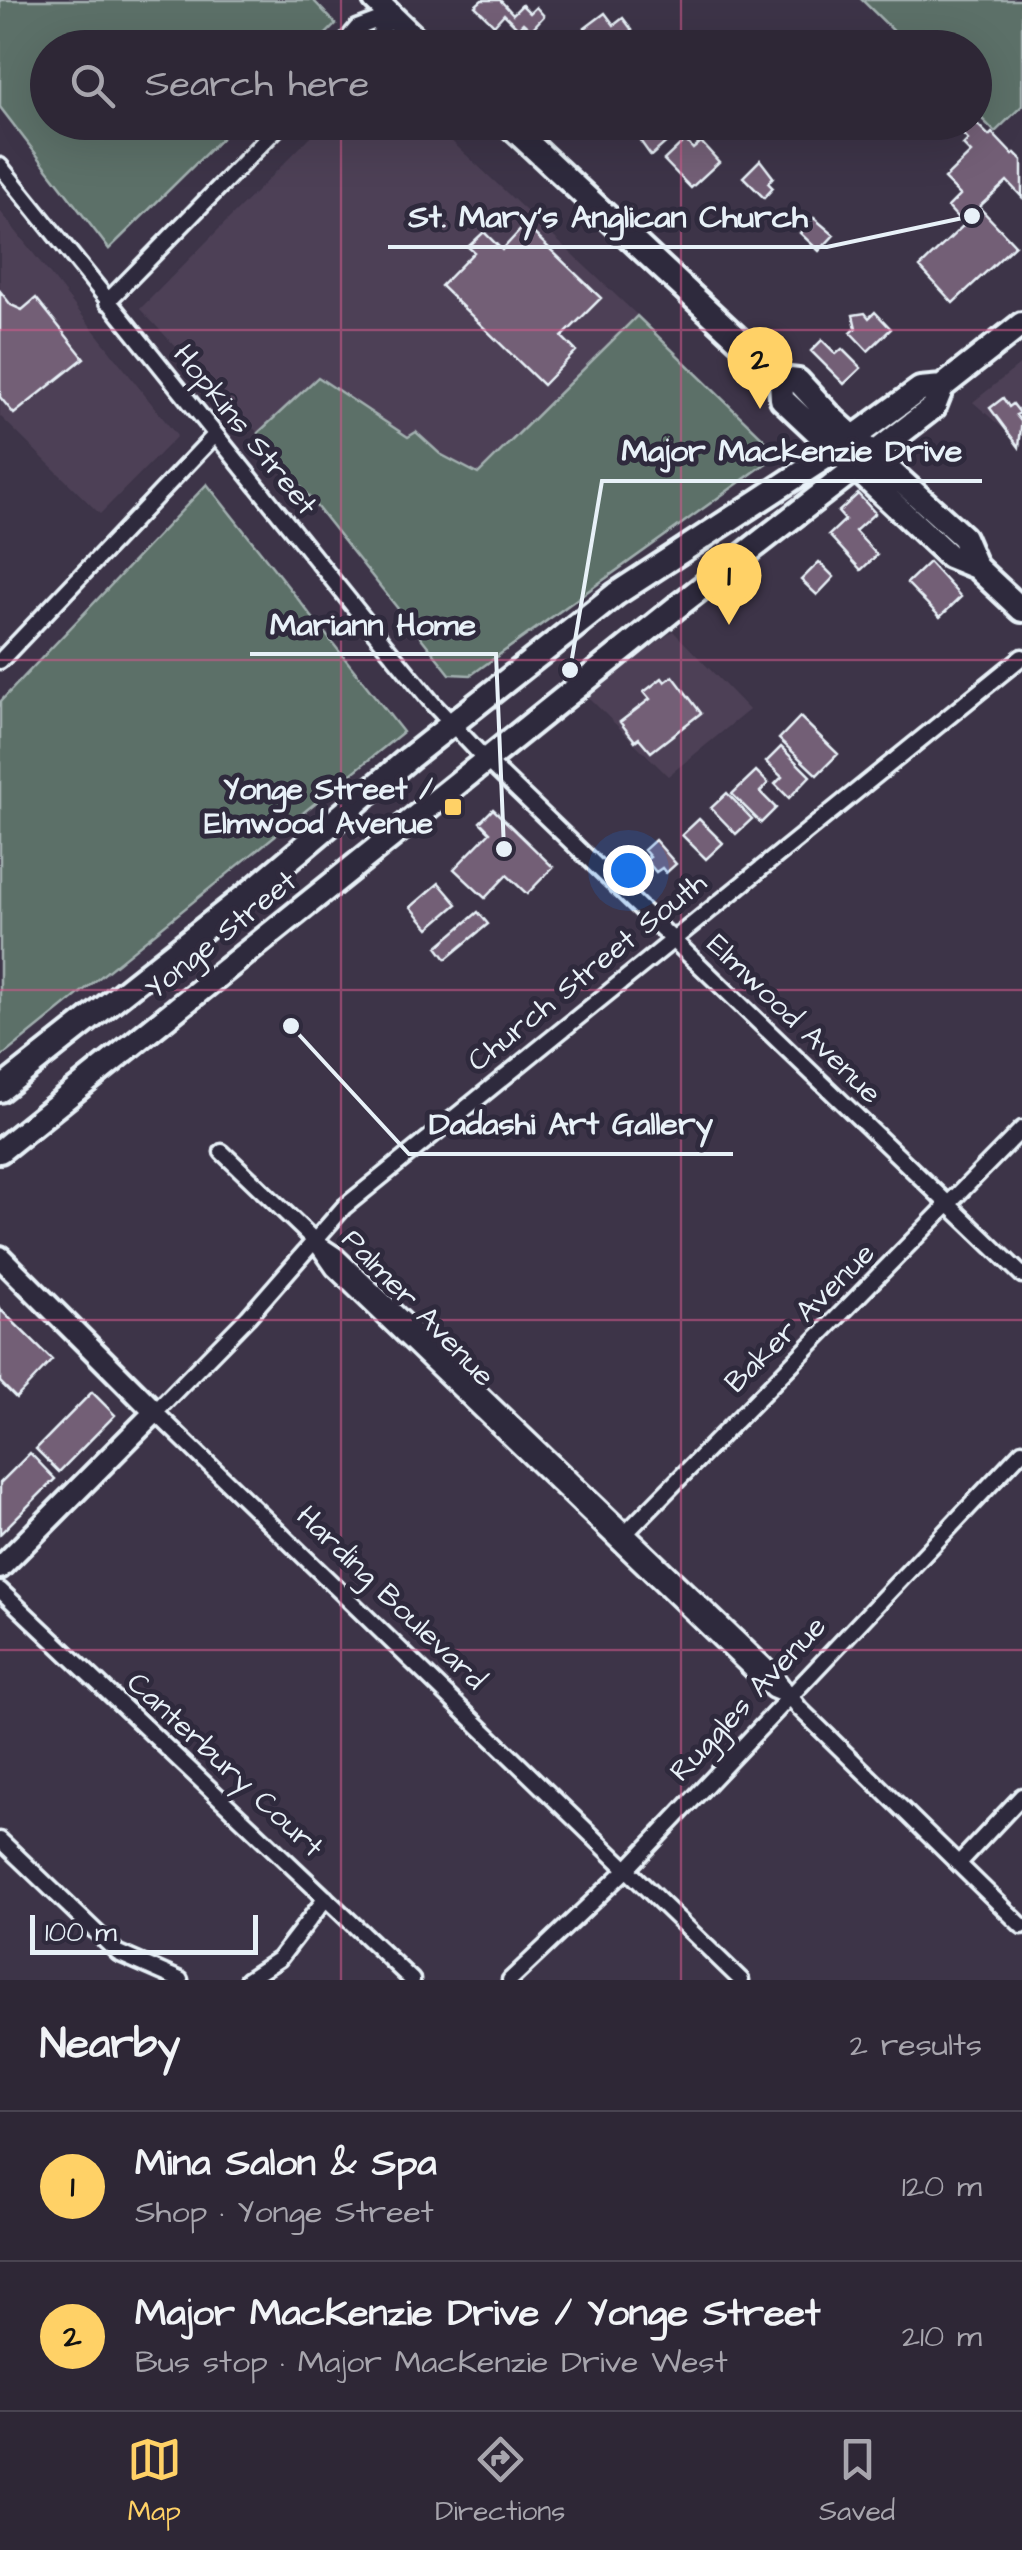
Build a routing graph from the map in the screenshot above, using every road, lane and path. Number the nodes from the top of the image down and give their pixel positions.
1 (383, 8) edge
2 (356, 30) edge
3 (406, 30) edge
4 (266, 140) edge
5 (525, 140) edge
6 (0, 166) edge
7 (107, 302) junction
8 (1022, 324) edge
9 (780, 379) junction
10 (942, 388) junction
11 (214, 436) junction
12 (854, 437) junction
13 (835, 451) junction
14 (873, 454) junction
15 (853, 468) junction
16 (976, 567) junction
17 (1022, 610) edge
18 (1022, 657) edge
19 (0, 660) edge
20 (453, 725) junction
21 (486, 760) junction
22 (673, 940) junction
23 (0, 1090) edge
24 (1022, 1129) edge
25 (0, 1151) edge
26 (222, 1152) dead end
27 (947, 1205) junction
28 (315, 1241) junction
29 (0, 1257) edge
30 (1022, 1276) edge
31 (155, 1412) junction
32 (1022, 1450) edge
33 (622, 1538) junction
34 (0, 1568) edge
35 (0, 1590) edge
36 (787, 1696) junction
37 (1022, 1796) edge
38 (0, 1840) edge
39 (959, 1863) junction
40 (627, 1869) junction
41 (326, 1898) junction
42 (1022, 1926) edge
43 (180, 1980) edge
44 (247, 1980) edge
45 (412, 1980) edge
46 (510, 1980) edge
47 (741, 1980) edge

1 - 2 street
1 - 3 main road
4 - 7 street
5 - 9 main road
6 - 7 street, Hopkins Street
7 - 11 street, Hopkins Street
8 - 10 main road, Yonge Street
9 - 12 main road
9 - 13 main road
10 - 12 main road, Yonge Street
10 - 14 main road, Yonge Street
11 - 19 street
11 - 20 street, Hopkins Street
12 - 13 main road, Yonge Street
12 - 14 main road
13 - 15 main road
13 - 20 main road, Yonge Street
14 - 15 main road, Yonge Street
14 - 16 main road
15 - 16 main road
15 - 21 main road, Yonge Street
16 - 17 main road
18 - 22 street, Church Street South
20 - 21 street, Hopkins Street
20 - 23 main road, Yonge Street
21 - 22 street, Elmwood Avenue
21 - 25 main road, Yonge Street
22 - 27 street, Elmwood Avenue
22 - 28 street, Church Street South
24 - 27 street, Baker Avenue
26 - 28 street, Palmer Avenue
27 - 30 street, Elmwood Avenue
27 - 33 street, Baker Avenue
28 - 31 street, Church Street South
28 - 33 street, Palmer Avenue
29 - 31 street, Harding Boulevard
31 - 34 street, Church Street South
31 - 40 street, Harding Boulevard
32 - 36 street, Ruggles Avenue
33 - 36 street, Palmer Avenue
35 - 41 street, Canterbury Court
36 - 39 street, Palmer Avenue
36 - 40 street, Ruggles Avenue
37 - 39 street
38 - 43 street
39 - 42 street, Palmer Avenue
40 - 46 street, Ruggles Avenue
40 - 47 street, Harding Boulevard
41 - 44 street
41 - 45 street, Canterbury Court

